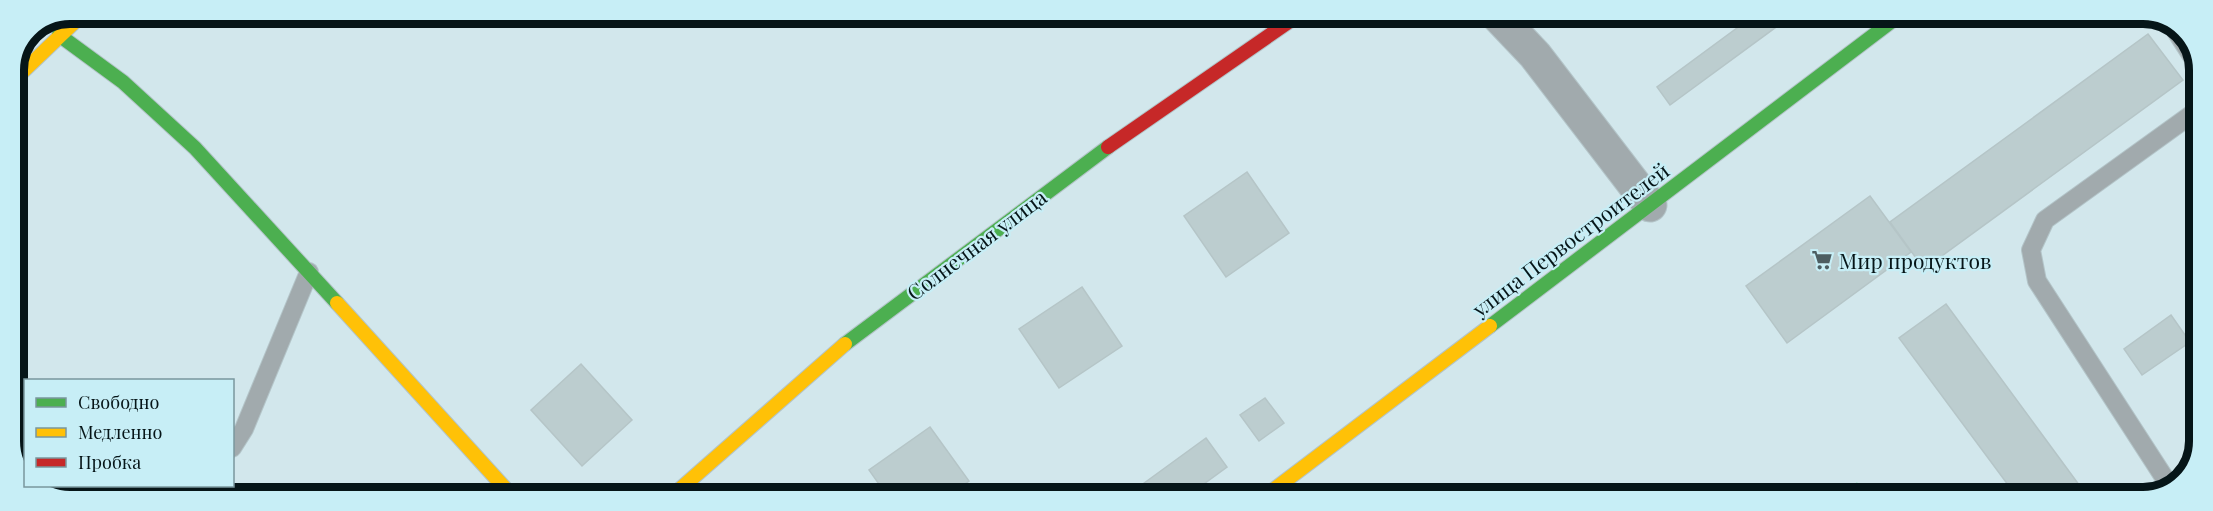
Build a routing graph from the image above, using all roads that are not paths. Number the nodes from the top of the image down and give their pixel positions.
1 (72, 24) edge
2 (1285, 24) edge
3 (1505, 24) edge
4 (1888, 24) edge
5 (59, 35) junction
6 (24, 70) edge
7 (2189, 116) edge
8 (1650, 205) junction
9 (309, 272) junction
10 (234, 445) edge
11 (2166, 481) edge
12 (504, 487) edge
13 (682, 487) edge
14 (1291, 487) edge

1 - 5 street
2 - 13 street, Солнечная улица
3 - 8 street
4 - 8 street, улица Первостроителей
5 - 6 street
5 - 9 street
7 - 11 lane
8 - 14 street, улица Первостроителей
9 - 10 lane
9 - 12 street

